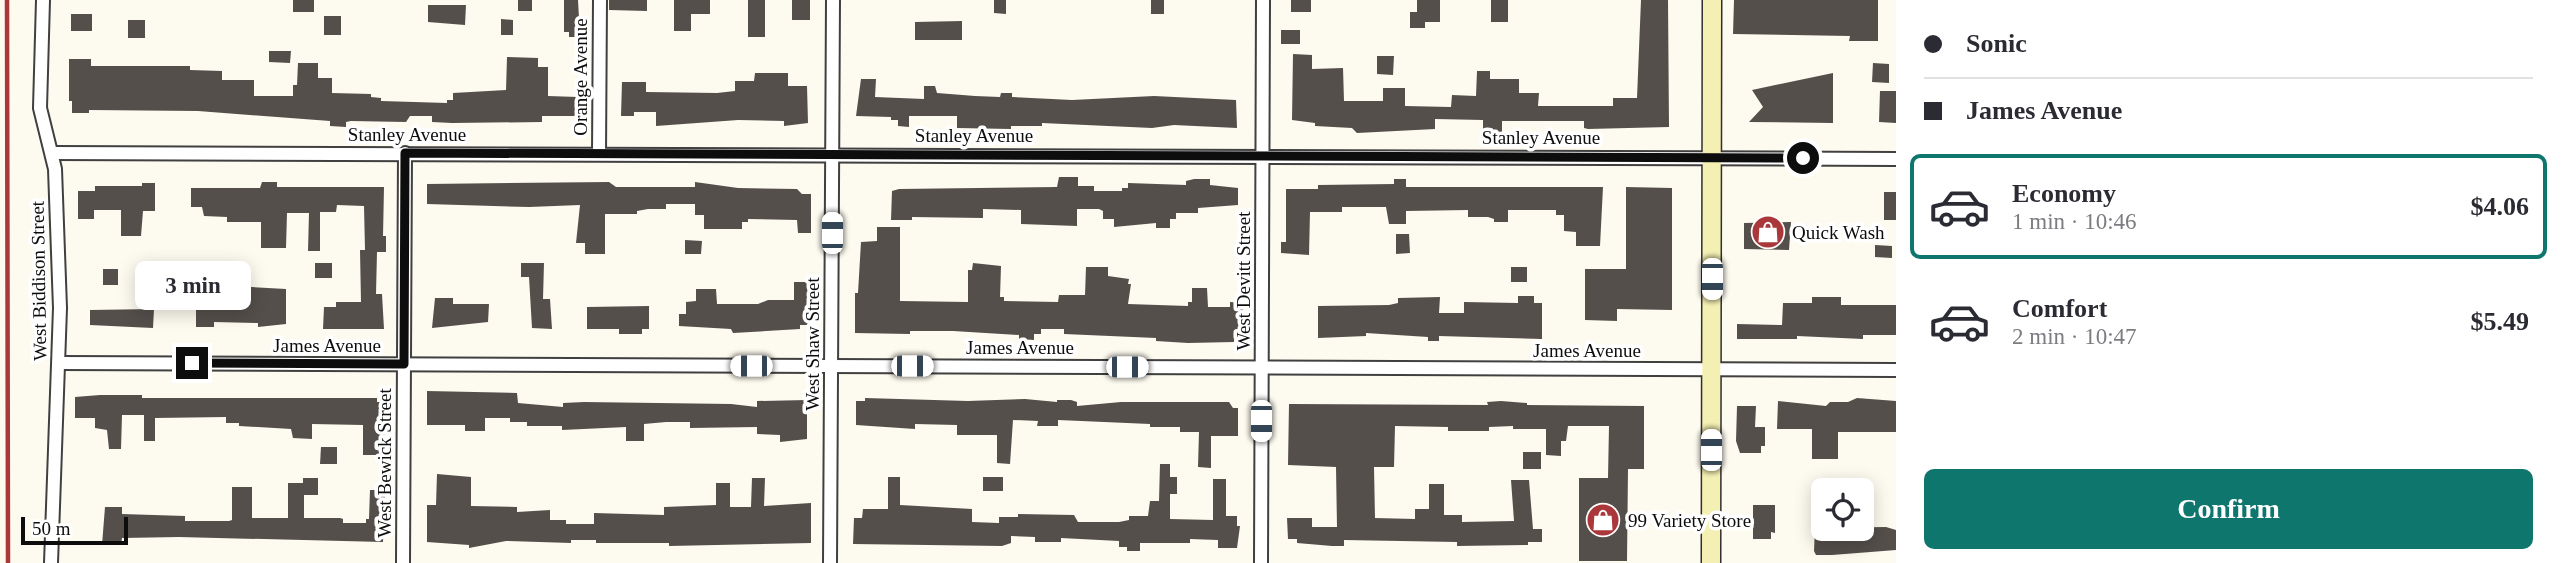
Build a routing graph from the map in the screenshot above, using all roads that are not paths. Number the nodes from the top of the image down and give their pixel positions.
1 (43, 0) edge
2 (600, 0) edge
3 (833, 0) edge
4 (1263, 0) edge
5 (1712, 0) edge
6 (53, 153) junction
7 (405, 153) junction
8 (599, 154) junction
9 (833, 154) junction
10 (1262, 155) junction
11 (1711, 156) junction
12 (1896, 159) edge
13 (60, 363) junction
14 (404, 364) junction
15 (832, 366) junction
16 (1262, 368) junction
17 (1711, 370) junction
18 (1896, 370) edge
19 (51, 563) edge
20 (403, 563) edge
21 (830, 563) edge
22 (1261, 563) edge
23 (1711, 563) edge

1 - 6 street, West Biddison Street
2 - 8 street, Orange Avenue
3 - 9 street, West Shaw Street
4 - 10 street, West Devitt Street
5 - 11 main road
6 - 7 street, Stanley Avenue
6 - 13 street, West Biddison Street
7 - 8 street, Stanley Avenue
7 - 14 street, West Bewick Street
8 - 9 street, Stanley Avenue
9 - 10 street, Stanley Avenue
9 - 15 street, West Shaw Street
10 - 11 street, Stanley Avenue
10 - 16 street, West Devitt Street
11 - 12 street, Stanley Avenue
11 - 17 main road
13 - 14 street, James Avenue
13 - 19 street, West Biddison Street
14 - 15 street, James Avenue
14 - 20 street, West Bewick Street
15 - 16 street, James Avenue
15 - 21 street, West Shaw Street
16 - 17 street, James Avenue
16 - 22 street, West Devitt Street
17 - 18 street, James Avenue
17 - 23 main road

